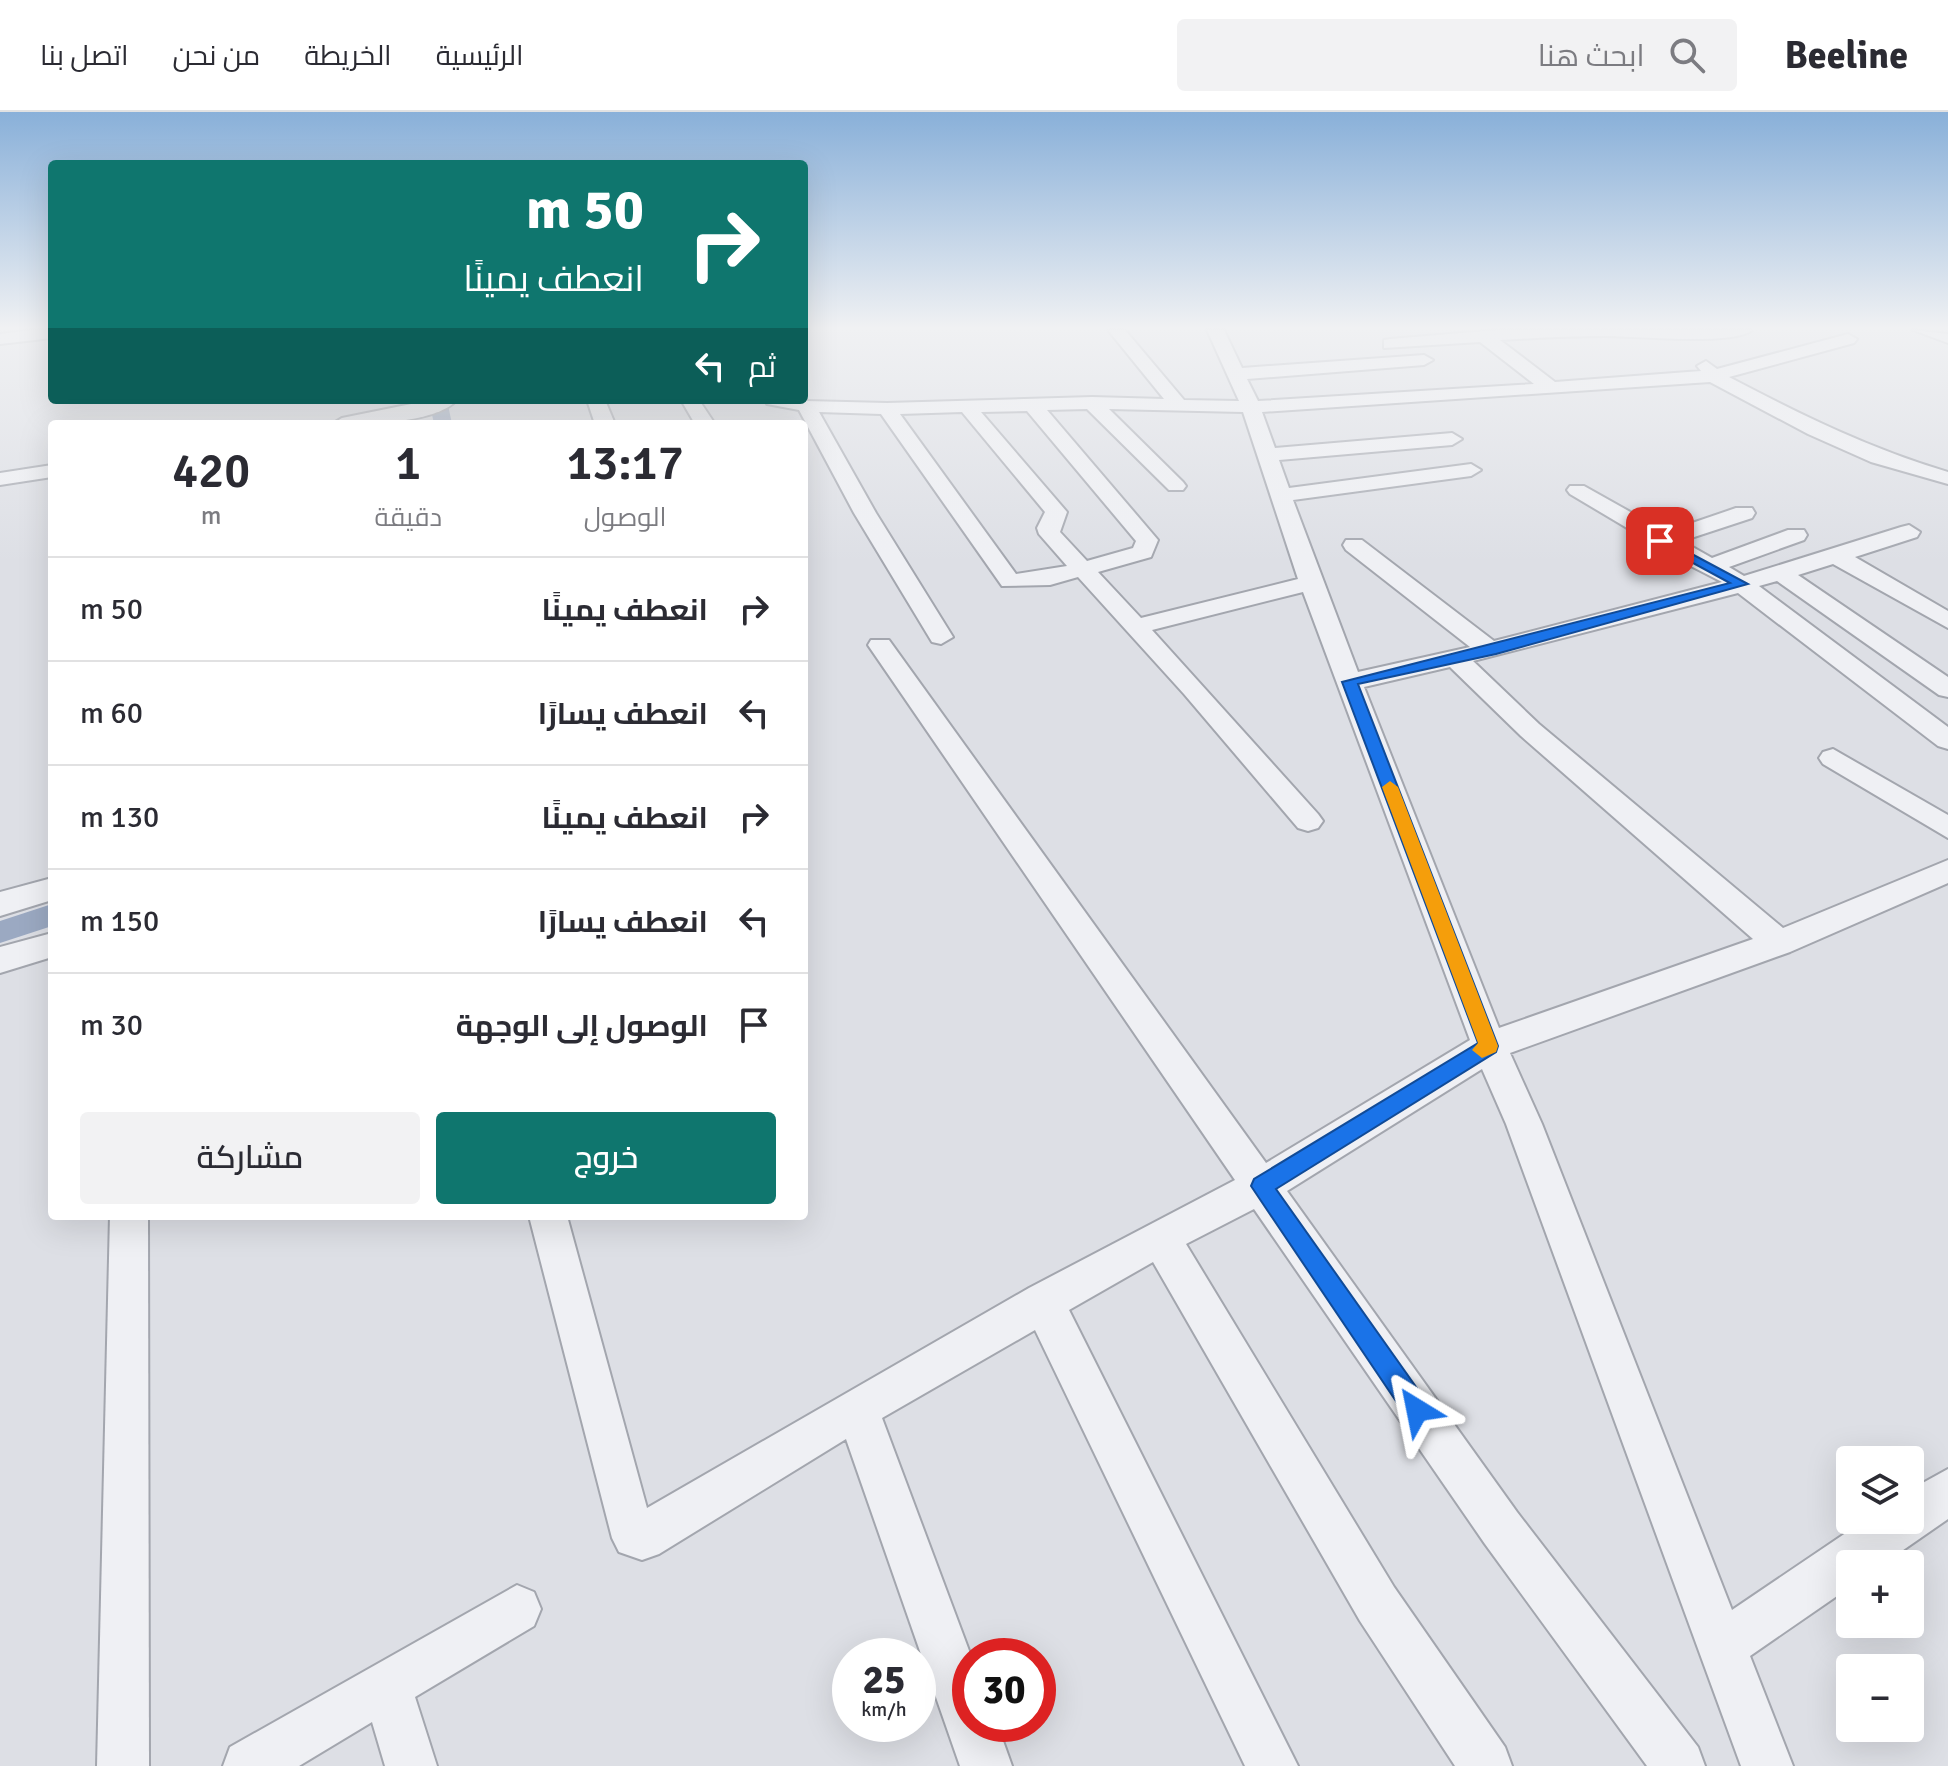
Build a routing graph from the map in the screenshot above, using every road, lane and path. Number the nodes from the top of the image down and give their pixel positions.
1 (807, 407) edge
2 (838, 407) edge
3 (994, 407) edge
4 (1034, 407) edge
5 (1096, 407) edge
6 (1251, 407) edge
7 (1772, 407) edge
8 (968, 408) junction
9 (887, 409) junction
10 (425, 411) edge
11 (368, 420) edge
12 (1452, 439) dead end
13 (1269, 455) junction
14 (1471, 470) dead end
15 (48, 472) edge
16 (1948, 478) edge
17 (0, 479) edge
18 (1176, 486) dead end
19 (1577, 490) dead end
20 (1280, 495) junction
21 (1744, 513) dead end
22 (1909, 532) dead end
23 (1796, 535) dead end
24 (1660, 541) junction
25 (1354, 545) dead end
26 (1838, 557) junction
27 (1709, 567) junction
28 (1084, 569) junction
29 (1783, 575) junction
30 (1311, 583) junction
31 (1741, 584) junction
32 (1948, 621) edge
33 (1138, 626) junction
34 (941, 637) dead end
35 (880, 645) dead end
36 (1491, 651) junction
37 (1455, 658) junction
38 (1349, 682) junction
39 (1946, 686) edge
40 (1948, 740) edge
41 (1833, 758) dead end
42 (1308, 821) dead end
43 (1948, 828) edge
44 (1948, 871) edge
45 (48, 890) edge
46 (0, 904) edge
47 (1779, 943) junction
48 (48, 947) edge
49 (0, 965) edge
50 (1489, 1046) junction
51 (1262, 1186) junction
52 (129, 1220) edge
53 (549, 1220) edge
54 (1160, 1237) junction
55 (1043, 1302) junction
56 (857, 1408) junction
57 (1930, 1508) edge
58 (517, 1609) dead end
59 (1720, 1647) junction
60 (952, 1673) edge
61 (387, 1687) junction
62 (977, 1742) edge
63 (123, 1766) edge
64 (249, 1766) edge
65 (411, 1766) edge
66 (986, 1766) edge
67 (1272, 1766) edge
68 (1486, 1766) edge
69 (1679, 1766) edge
70 (1767, 1766) edge

1 - 34 street
2 - 9 street
3 - 8 street
4 - 28 street
5 - 18 street
6 - 13 street
7 - 16 street
8 - 9 street
8 - 28 street
9 - 28 street
10 - 11 street
12 - 13 street
13 - 20 street
14 - 20 street
15 - 17 street
19 - 24 street
20 - 30 street
21 - 24 street
22 - 26 street
23 - 27 street
24 - 27 street
25 - 36 street
26 - 29 street
26 - 32 street
27 - 31 street
28 - 33 street
29 - 31 street
29 - 39 street
30 - 33 street
30 - 38 street
31 - 36 street
31 - 40 street
33 - 42 street
35 - 51 street
36 - 37 street
37 - 38 street
37 - 47 street
38 - 50 street
41 - 43 street
44 - 47 street
45 - 46 street
47 - 50 street
48 - 49 street
50 - 51 street
50 - 59 street
51 - 54 street
51 - 69 street
52 - 63 street
53 - 56 street
54 - 55 street
54 - 68 street
55 - 56 street
55 - 67 street
56 - 60 street
57 - 59 street
58 - 61 street
59 - 70 street
61 - 64 street
61 - 65 street
62 - 66 street

